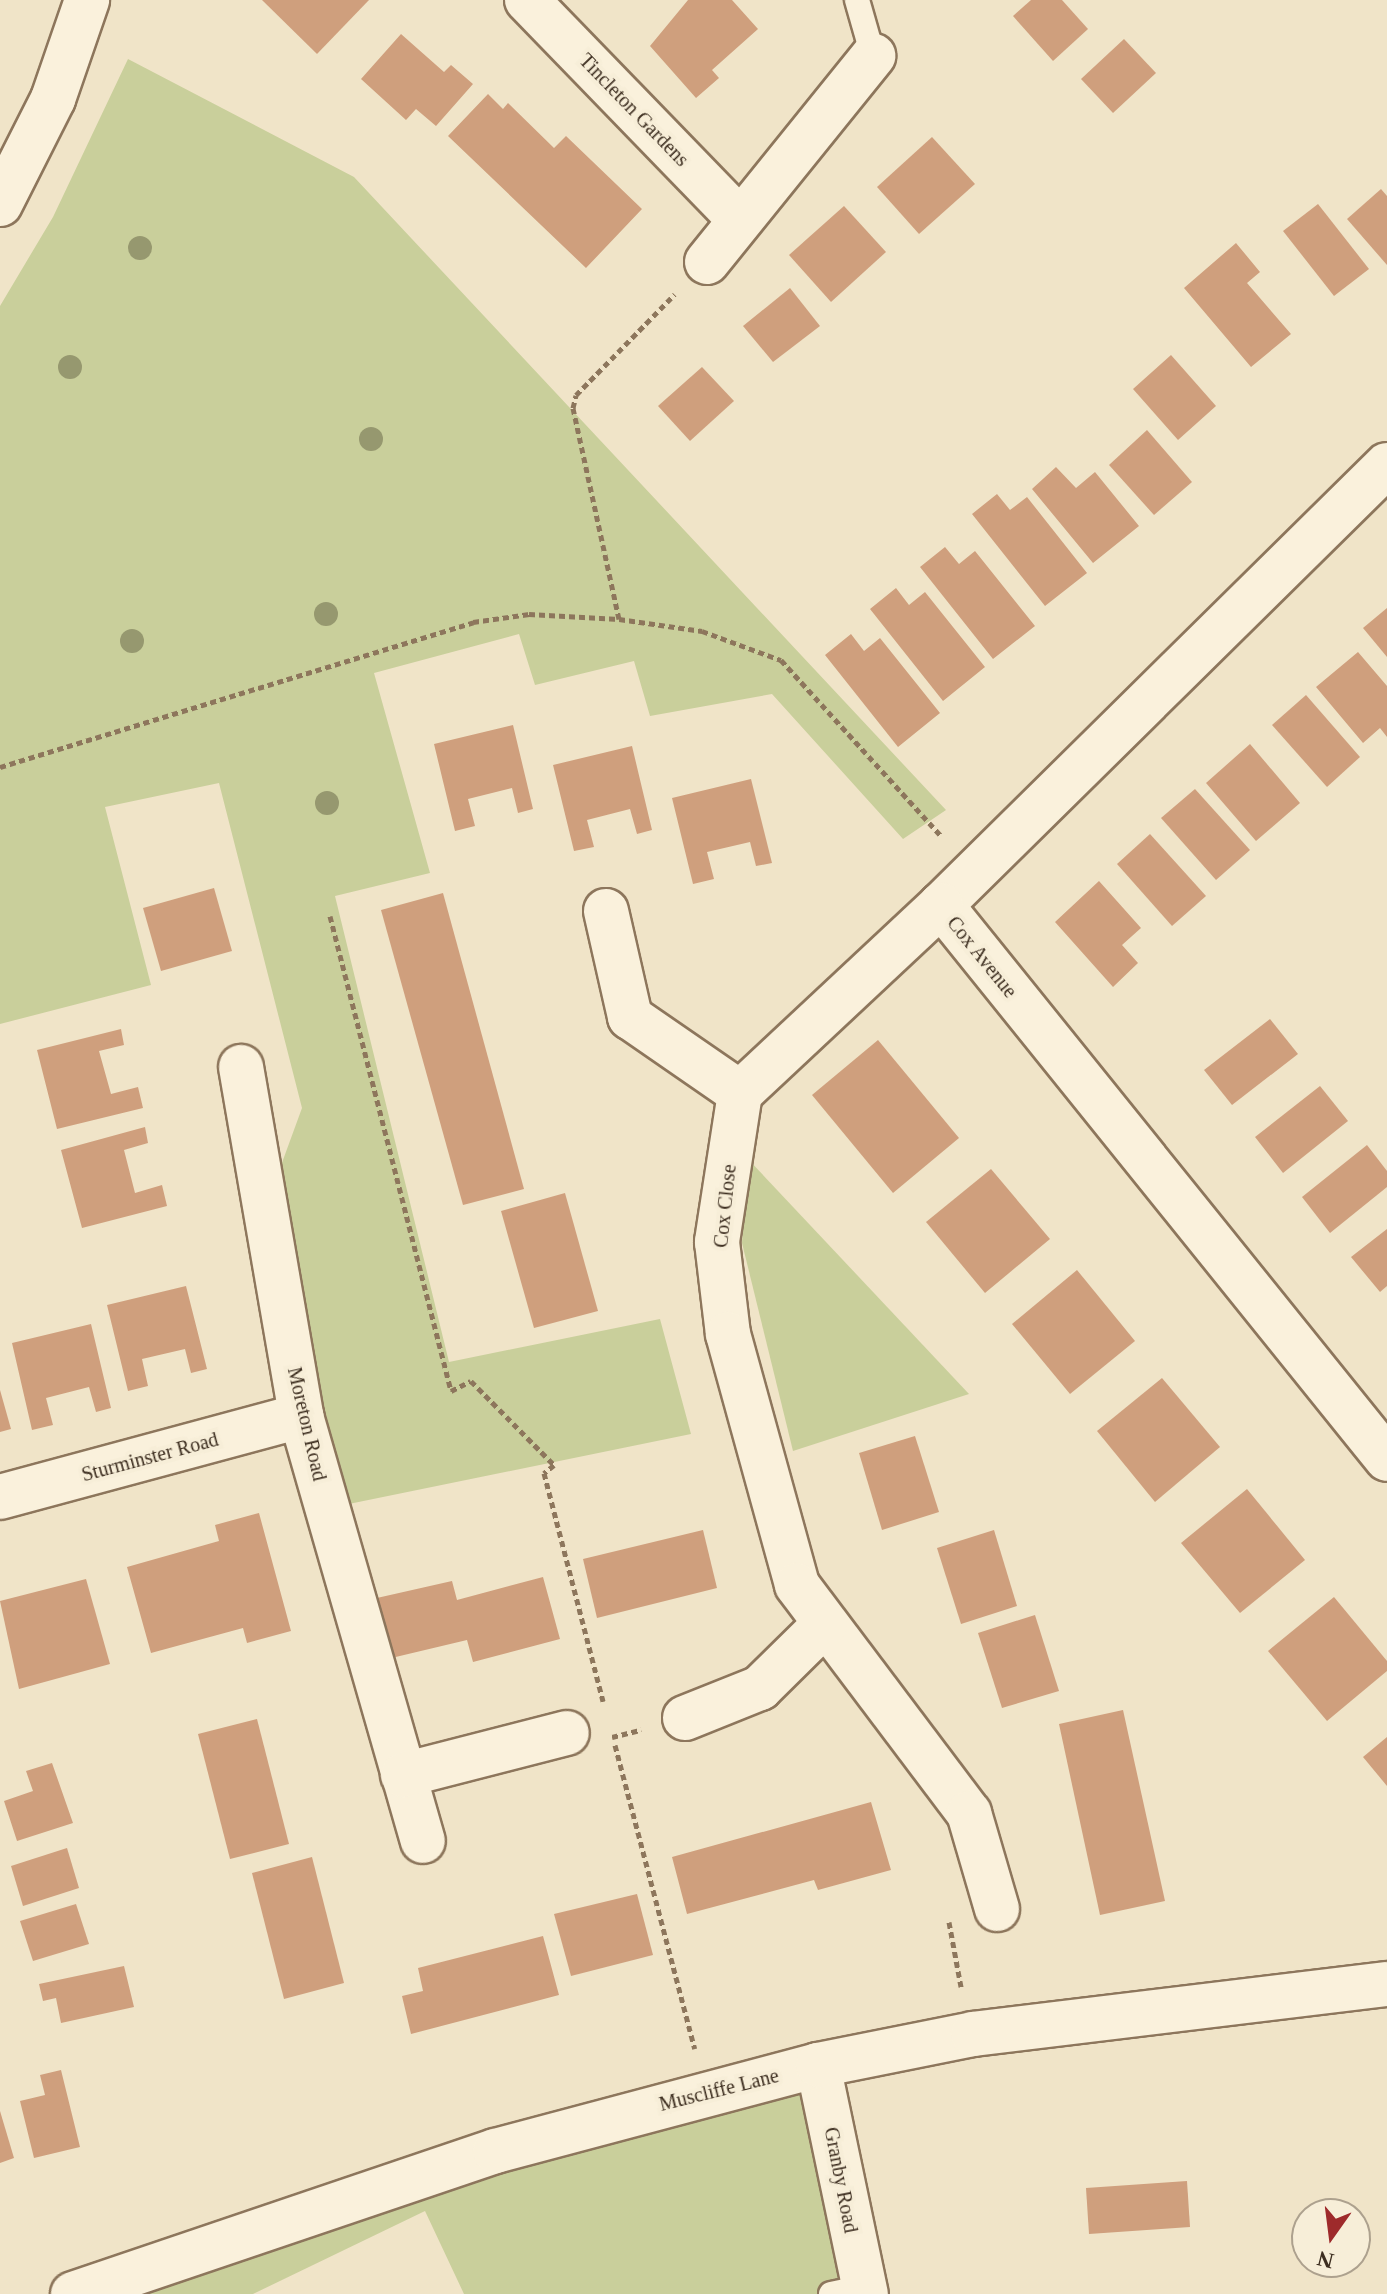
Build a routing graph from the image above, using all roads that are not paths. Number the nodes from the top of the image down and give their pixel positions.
1 (87, 0) edge
2 (527, 0) edge
3 (857, 0) edge
4 (873, 56) joint
5 (0, 204) edge
6 (740, 220) junction
7 (707, 262) road end
8 (1387, 465) edge
9 (941, 905) junction
10 (606, 911) dead end
11 (241, 1067) dead end
12 (740, 1093) junction
13 (301, 1416) junction
14 (1387, 1459) edge
15 (0, 1497) edge
16 (825, 1624) junction
17 (685, 1718) road end
18 (567, 1733) road end
19 (403, 1775) junction
20 (423, 1841) dead end
21 (997, 1909) road end
22 (1387, 1984) edge
23 (818, 2065) junction
24 (137, 2285) edge
25 (854, 2292) edge
26 (73, 2294) edge

1 - 5 street
2 - 6 street, Tincleton Gardens
3 - 4 lane
4 - 6 street
6 - 7 street
8 - 9 street, Cox Avenue
9 - 12 street
9 - 14 street, Cox Avenue
10 - 12 street
11 - 13 street, Moreton Road
12 - 16 street, Cox Close
13 - 15 street, Sturminster Road
13 - 19 street, Moreton Road
16 - 17 street
16 - 21 street, Cox Close
18 - 19 street
19 - 20 street, Moreton Road
22 - 23 street, Muscliffe Lane
23 - 24 street, Muscliffe Lane
23 - 25 street, Granby Road
24 - 26 street, Muscliffe Lane

